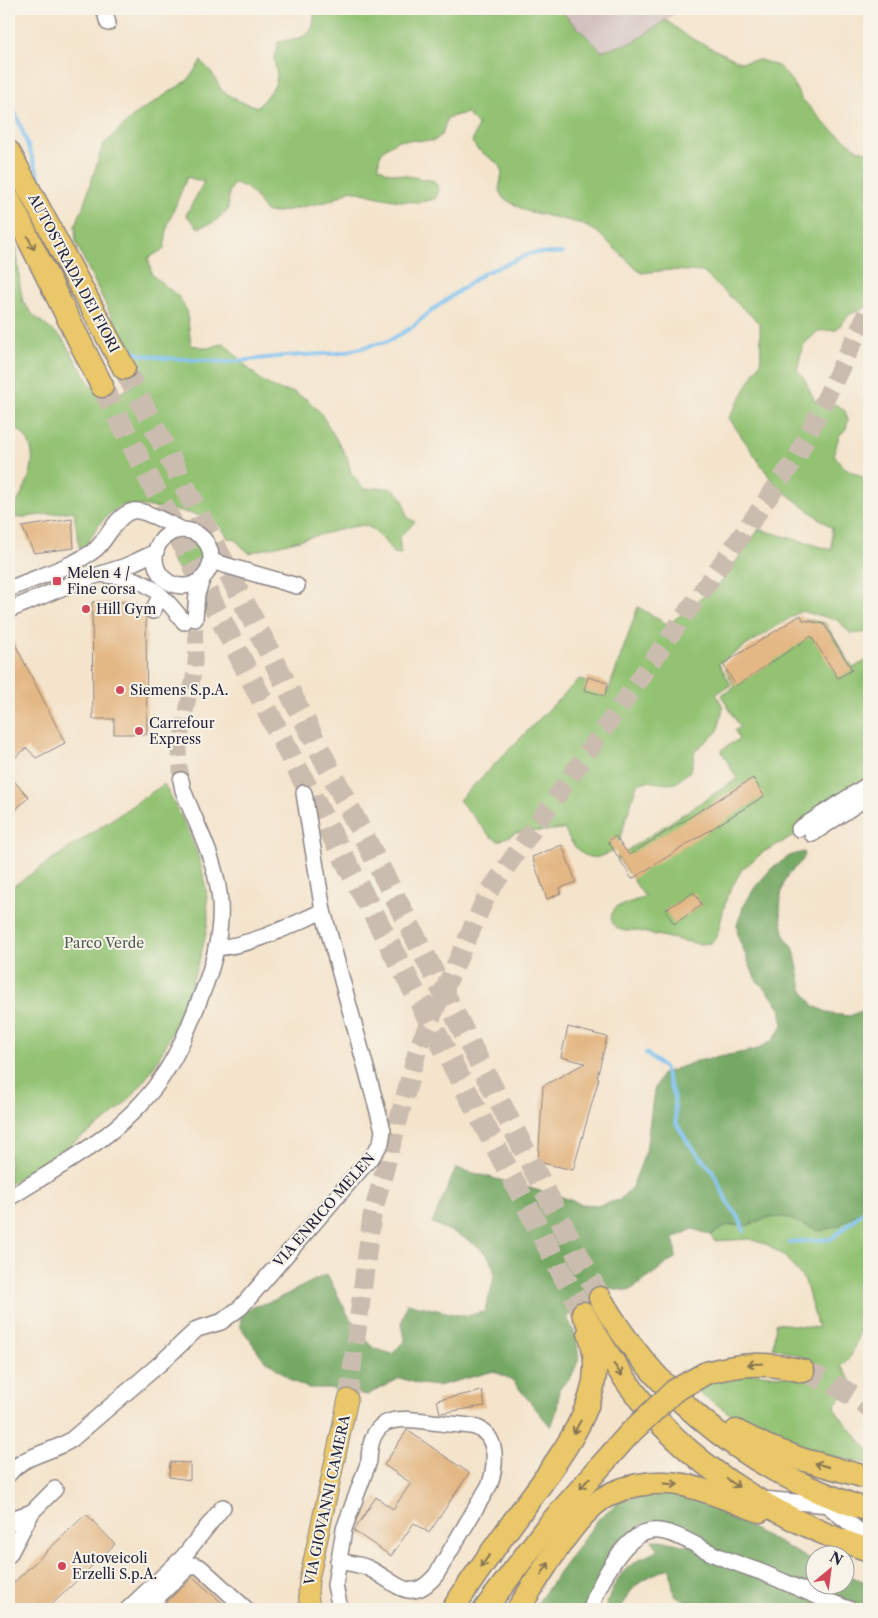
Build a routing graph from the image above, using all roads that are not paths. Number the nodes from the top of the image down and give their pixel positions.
1 (9, 152) edge
2 (9, 200) edge
3 (124, 368) tunnel mouth
4 (102, 386) tunnel mouth
5 (146, 514) junction
6 (182, 530) junction
7 (165, 536) junction
8 (156, 559) junction
9 (211, 561) junction
10 (98, 574) junction
11 (202, 580) junction
12 (178, 586) junction
13 (297, 586) dead end
14 (9, 589) edge
15 (160, 596) junction
16 (9, 610) edge
17 (153, 611) dead end
18 (184, 622) tunnel mouth
19 (181, 780) tunnel mouth
20 (869, 784) edge
21 (304, 793) dead end
22 (869, 796) edge
23 (323, 911) junction
24 (216, 948) junction
25 (9, 1198) edge
26 (600, 1298) tunnel mouth
27 (803, 1372) tunnel mouth
28 (348, 1399) tunnel mouth
29 (685, 1405) junction
30 (9, 1474) edge
31 (786, 1477) junction
32 (869, 1478) edge
33 (55, 1489) dead end
34 (756, 1498) junction
35 (826, 1505) junction
36 (223, 1507) dead end
37 (866, 1509) edge
38 (32, 1512) junction
39 (9, 1524) edge
40 (828, 1536) junction
41 (869, 1539) edge
42 (869, 1550) edge
43 (9, 1555) edge
44 (338, 1561) junction
45 (154, 1592) junction
46 (311, 1606) edge
47 (128, 1609) edge
48 (145, 1609) edge
49 (246, 1609) edge
50 (340, 1609) edge
51 (453, 1609) edge
52 (485, 1609) edge
53 (518, 1609) edge
54 (591, 1609) edge
55 (849, 1609) edge

1 - 3 highway, AUTOSTRADA DEI FIORI
2 -> 4 highway, AUTOSTRADA DEI FIORI
5 - 6 street
5 - 7 street
5 - 14 street
6 - 7 street
6 - 9 street
7 - 8 street
8 - 10 street
8 - 12 street
9 - 11 street
9 - 13 street
10 - 15 street
10 - 16 street
11 - 12 street
11 - 12 street
15 - 17 street
15 - 18 street
19 - 24 street
20 - 22 street
21 - 23 street, VIA ENRICO MELEN
23 - 24 street
23 - 30 street, VIA ENRICO MELEN
24 - 25 street
26 - 29 highway
27 -> 52 highway, bridge
28 - 46 main road, VIA GIOVANNI CAMERA
29 - 31 highway
32 -> 29 highway
31 - 35 street
31 - 37 highway
33 - 38 street
34 - 35 street
34 - 40 highway
34 - 51 highway
35 - 37 street
35 - 41 street
36 - 45 street
38 - 39 street
38 - 43 street
40 - 42 highway
53 -> 40 highway
44 - 44 street
44 - 50 street
45 - 47 street
45 - 48 street
45 - 49 street
54 - 55 street

